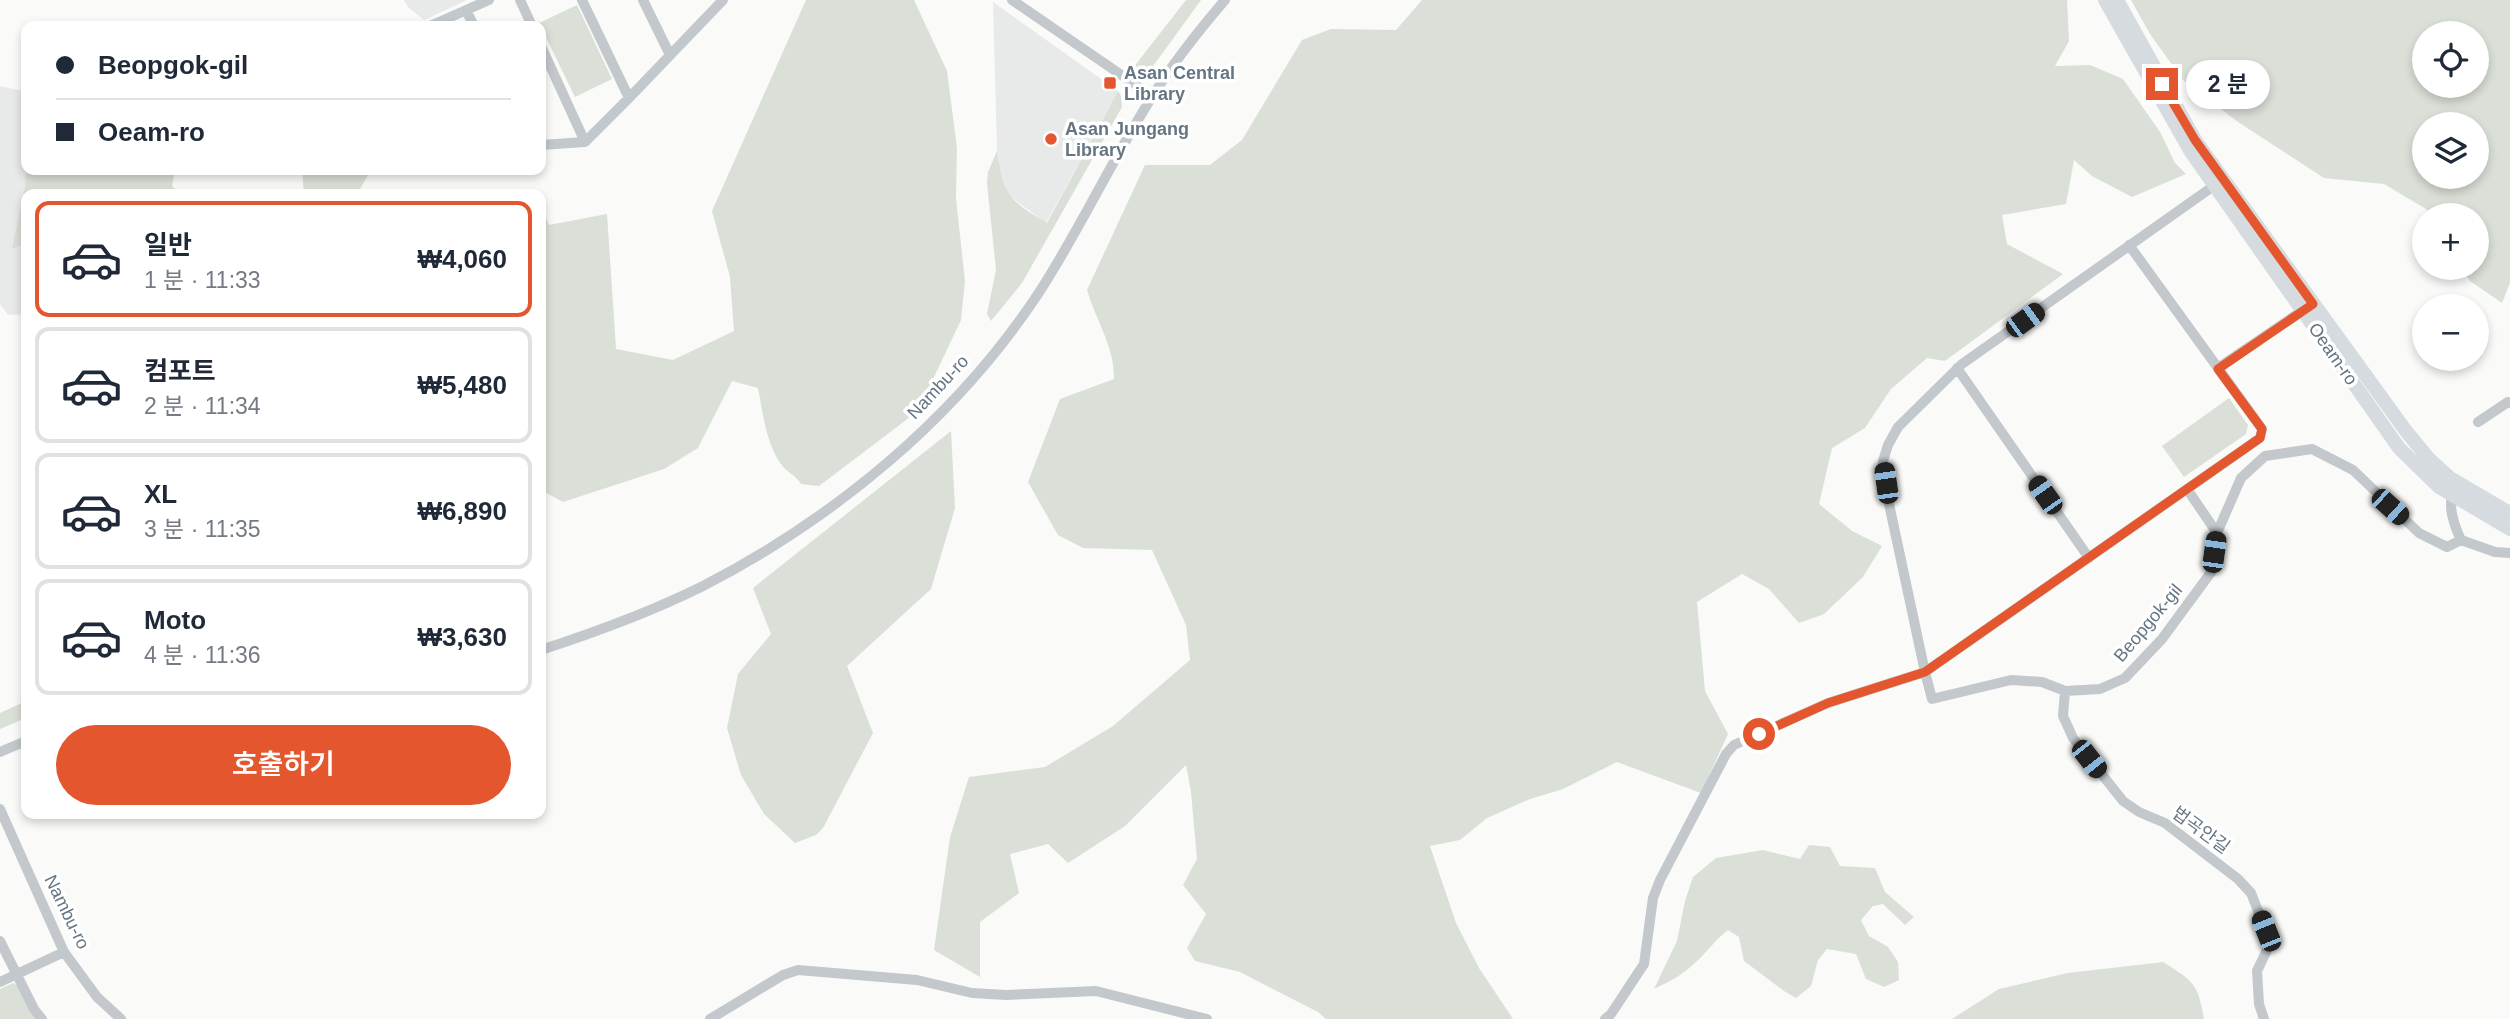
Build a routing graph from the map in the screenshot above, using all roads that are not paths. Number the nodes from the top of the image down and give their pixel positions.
1 (489, 0) edge
2 (520, 0) edge
3 (582, 0) edge
4 (643, 0) edge
5 (723, 0) edge
6 (1012, 0) edge
7 (1225, 0) edge
8 (2105, 0) edge
9 (2117, 0) edge
10 (466, 10) junction
11 (441, 21) edge
12 (472, 21) edge
13 (530, 21) edge
14 (670, 55) junction
15 (546, 57) edge
16 (1152, 96) junction
17 (629, 98) junction
18 (585, 142) junction
19 (546, 145) edge
20 (2215, 185) junction
21 (2129, 245) junction
22 (2308, 307) junction
23 (1957, 368) junction
24 (2218, 369) junction
25 (2510, 403) edge
26 (2478, 422) dead end
27 (2187, 489) junction
28 (2455, 490) junction
29 (2510, 513) edge
30 (2510, 529) edge
31 (2217, 533) junction
32 (2461, 540) junction
33 (2510, 553) edge
34 (2089, 558) junction
35 (546, 648) edge
36 (1925, 672) junction
37 (2065, 691) junction
38 (21, 743) edge
39 (0, 752) edge
40 (0, 809) edge
41 (3, 825) edge
42 (0, 941) edge
43 (64, 952) junction
44 (16, 975) junction
45 (0, 982) edge
46 (42, 1019) edge
47 (121, 1019) edge
48 (710, 1019) edge
49 (1207, 1019) edge
50 (1605, 1019) edge
51 (2264, 1019) edge

1 - 10 street
2 - 13 street
3 - 17 street
4 - 14 street
5 - 14 street
6 - 16 street
7 - 16 street, Nambu-ro
8 - 20 main road, Oeam-ro
9 - 22 main road, Oeam-ro
10 - 11 street
10 - 12 street
14 - 17 street
15 - 18 street
16 - 35 street, Nambu-ro
17 - 18 street
18 - 19 street
20 - 21 street
20 - 22 main road, Oeam-ro
21 - 23 street
21 - 24 street
22 - 24 street
22 - 28 main road, Oeam-ro
23 - 34 street
23 - 36 street
24 - 27 street
25 - 26 street
27 - 31 street
27 - 34 street
28 - 29 main road, Oeam-ro
28 - 30 main road, Oeam-ro
28 - 32 street
31 - 32 street, Beopgok-gil
31 - 37 street, Beopgok-gil
32 - 33 street
34 - 36 street
36 - 37 street, Beopgok-gil
36 - 50 street
37 - 51 street, 법곡안길
38 - 39 street
40 - 41 street, Nambu-ro
41 - 43 street, Nambu-ro
42 - 44 street
43 - 44 street
43 - 47 street, Nambu-ro
44 - 45 street
44 - 46 street
48 - 49 street

